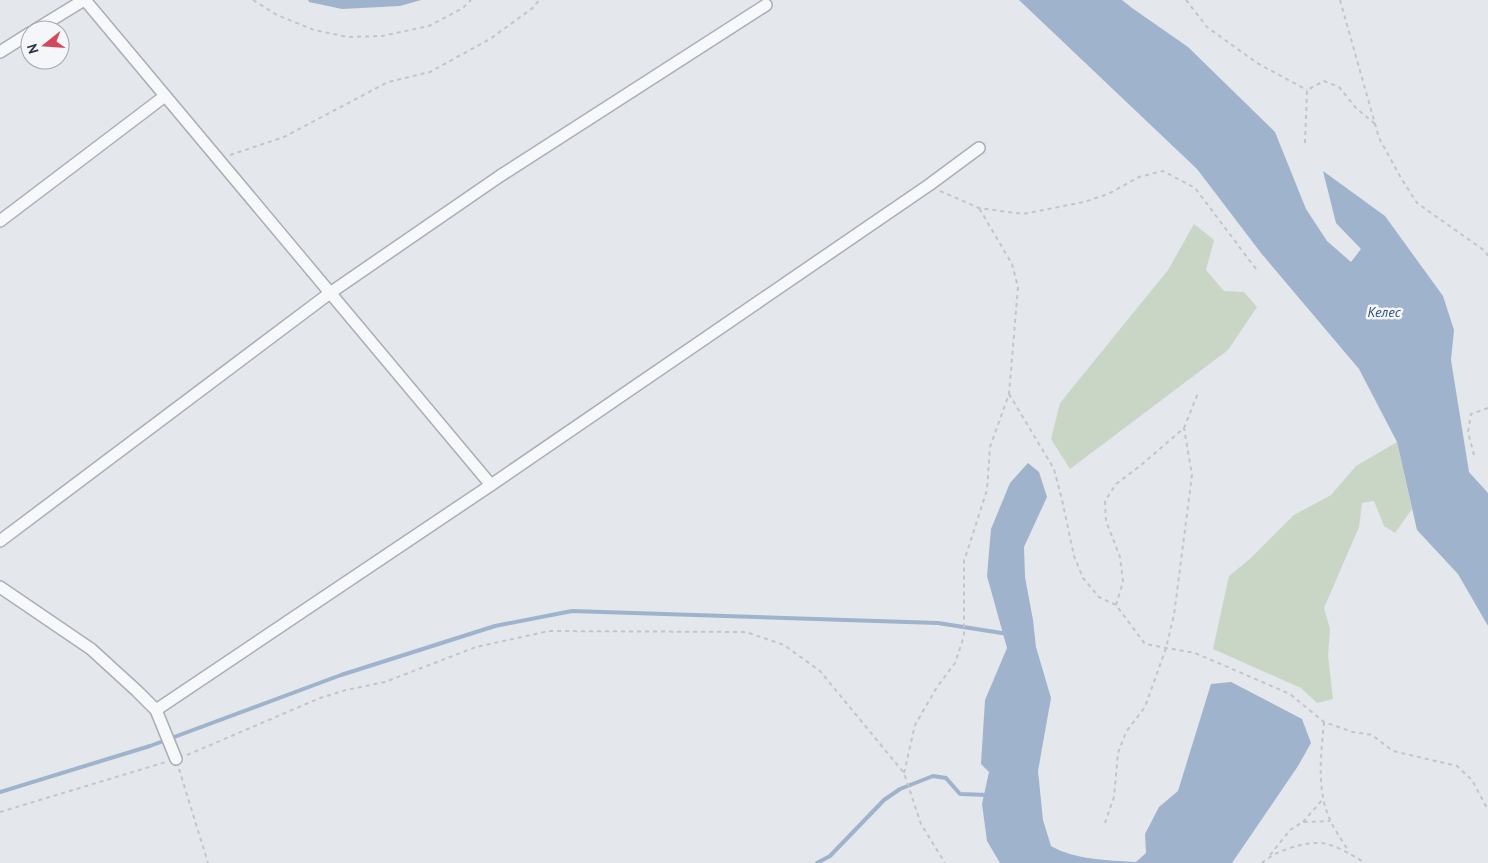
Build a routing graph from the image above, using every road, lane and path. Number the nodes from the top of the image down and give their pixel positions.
1 (85, 0) edge
2 (253, 0) edge
3 (471, 0) edge
4 (539, 0) edge
5 (1186, 0) edge
6 (1340, 0) edge
7 (766, 5) dead end
8 (52, 20) edge
9 (20, 39) edge
10 (0, 52) edge
11 (1307, 90) junction
12 (165, 96) junction
13 (1375, 124) junction
14 (1305, 143) dead end
15 (979, 148) dead end
16 (218, 159) junction
17 (929, 185) junction
18 (979, 208) junction
19 (0, 221) edge
20 (1488, 256) edge
21 (1256, 269) dead end
22 (330, 293) junction
23 (1198, 393) dead end
24 (1008, 394) junction
25 (1488, 408) edge
26 (1184, 428) junction
27 (1474, 455) dead end
28 (491, 485) junction
29 (0, 541) edge
30 (2, 590) edge
31 (1116, 605) junction
32 (1166, 648) junction
33 (156, 710) junction
34 (1324, 722) junction
35 (176, 759) junction
36 (904, 773) junction
37 (1324, 798) junction
38 (1488, 810) edge
39 (0, 812) edge
40 (1330, 821) junction
41 (1105, 822) dead end
42 (1304, 822) junction
43 (1348, 852) junction
44 (1268, 857) junction
45 (208, 863) edge
46 (946, 863) edge
47 (1262, 863) edge
48 (1365, 863) edge

1 - 8 street
1 - 12 street
2 - 3 path
4 - 16 path
5 - 11 path
6 - 13 path
7 - 22 street
9 - 10 street
11 - 13 path
11 - 14 path
12 - 16 street
12 - 19 street
13 - 20 path
15 - 17 street
16 - 22 street
17 - 18 path
17 - 28 street
18 - 21 path
18 - 24 path
22 - 28 street
22 - 29 street
23 - 26 path
24 - 31 path
24 - 36 path
25 - 27 path
26 - 31 path
26 - 32 path
28 - 33 street
30 - 33 street
31 - 32 path
32 - 34 path
32 - 41 path
33 - 35 street
34 - 37 path
34 - 38 path
35 - 36 path
35 - 39 path
35 - 45 path
36 - 46 path
37 - 40 path
37 - 42 path
40 - 42 path
40 - 43 path
42 - 44 path
43 - 44 path
43 - 48 path
44 - 47 path

